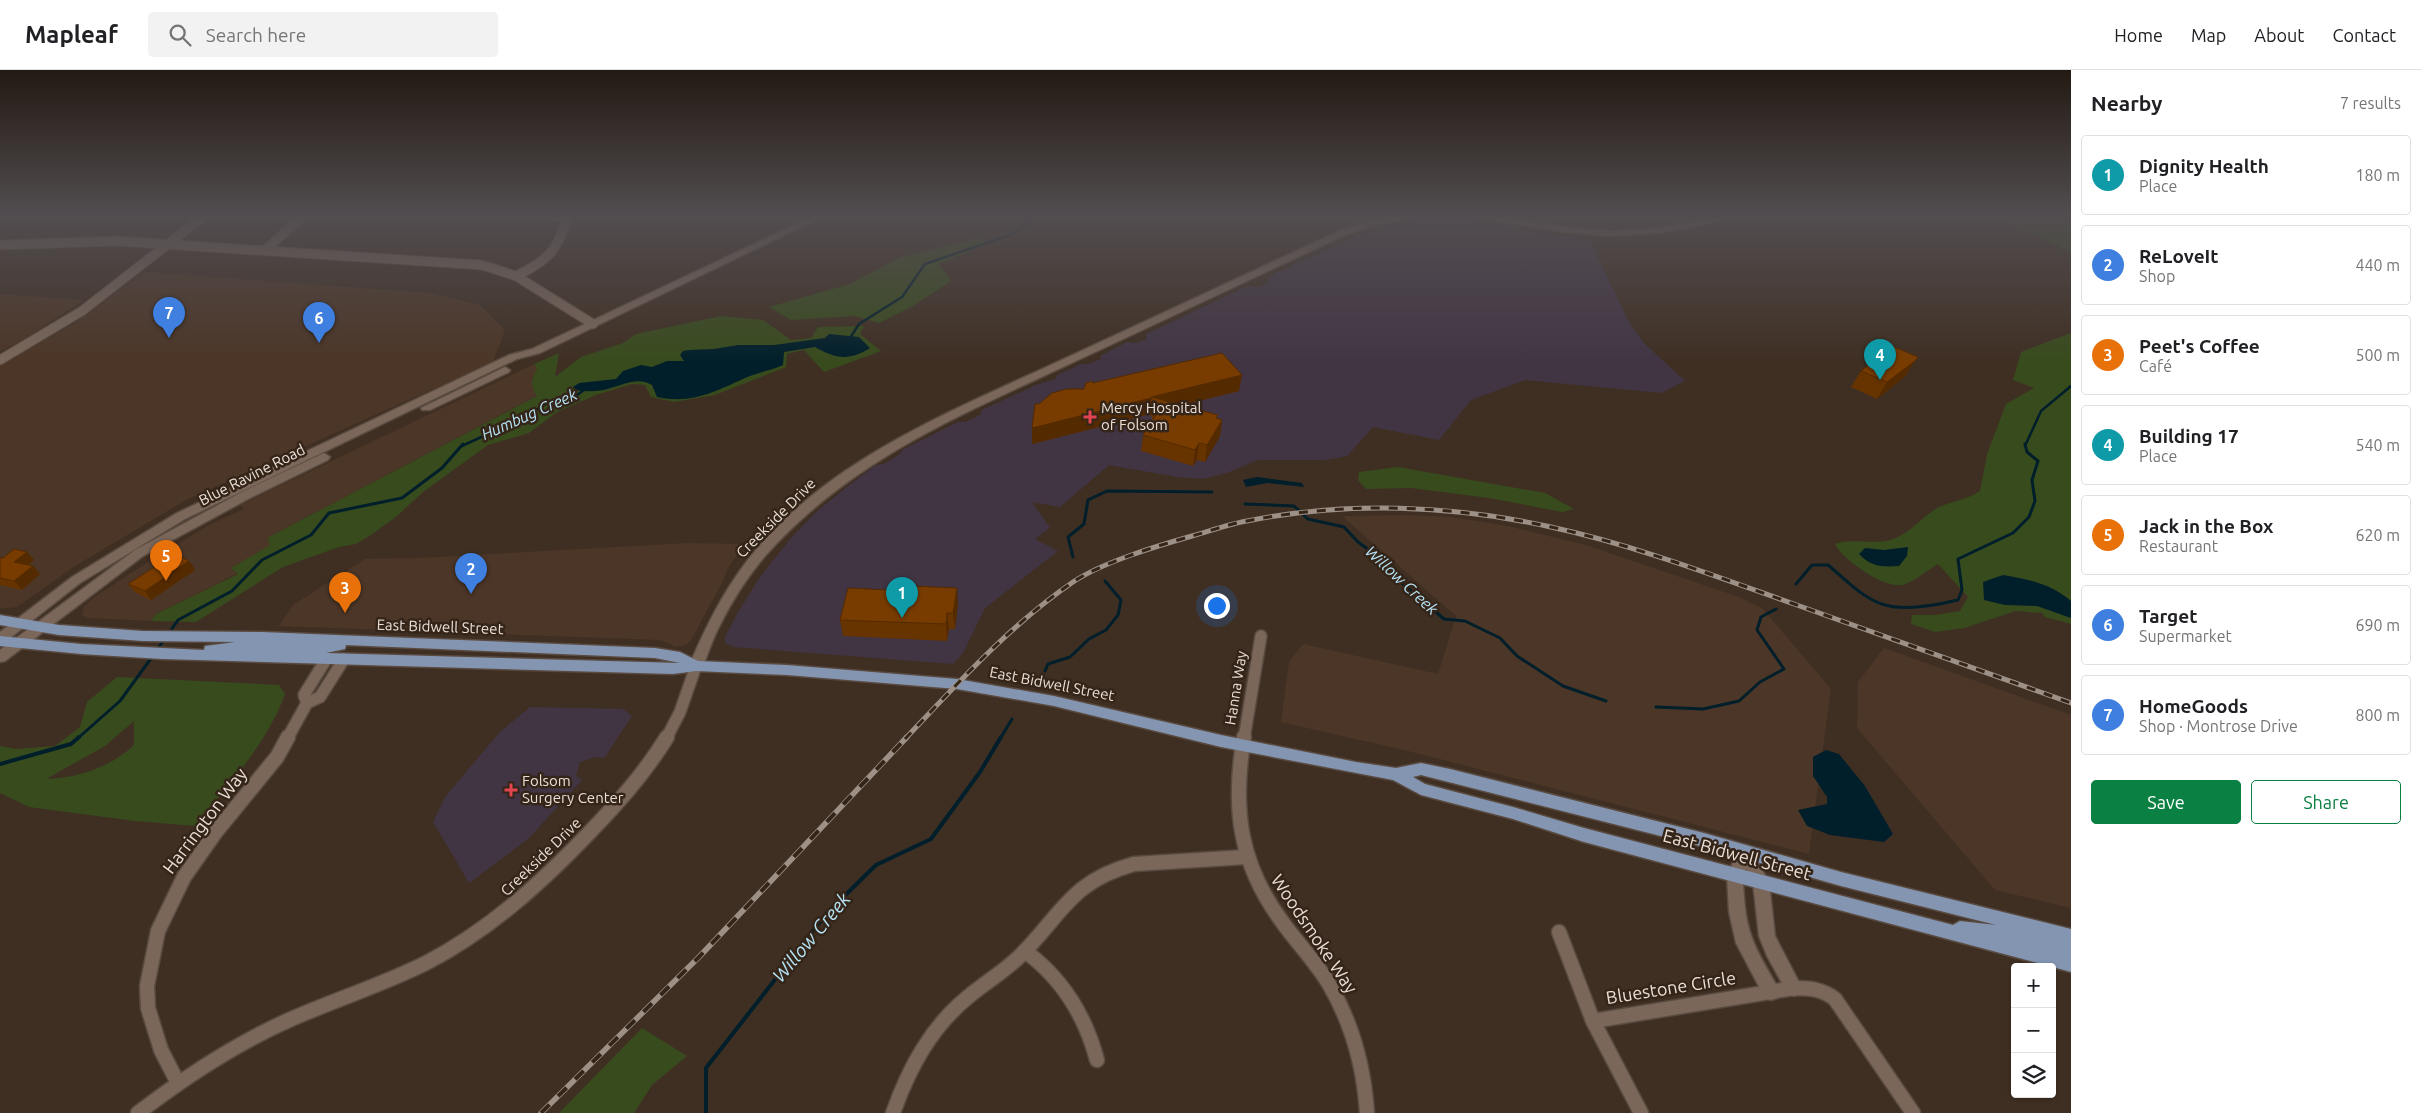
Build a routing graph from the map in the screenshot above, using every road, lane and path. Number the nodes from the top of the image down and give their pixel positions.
1 (142, 265) edge
2 (475, 265) edge
3 (537, 265) edge
4 (717, 265) edge
5 (1276, 265) edge
6 (516, 276) junction
7 (592, 324) junction
8 (536, 351) junction
9 (0, 360) edge
10 (490, 368) junction
11 (442, 401) junction
12 (262, 477) junction
13 (218, 511) junction
14 (0, 620) edge
15 (20, 623) junction
16 (40, 626) junction
17 (1261, 636) dead end
18 (0, 640) edge
19 (346, 640) junction
20 (19, 643) junction
21 (482, 646) junction
22 (175, 655) junction
23 (0, 657) edge
24 (327, 658) junction
25 (344, 659) junction
26 (696, 666) junction
27 (307, 703) junction
28 (1243, 745) junction
29 (1396, 774) junction
30 (1745, 853) junction
31 (1246, 857) junction
32 (1735, 874) junction
33 (1761, 882) junction
34 (1916, 923) junction
35 (1559, 932) dead end
36 (2071, 936) edge
37 (2071, 949) edge
38 (1025, 951) junction
39 (2071, 964) edge
40 (1794, 988) junction
41 (1771, 992) junction
42 (1593, 1021) junction
43 (1097, 1060) dead end
44 (178, 1083) junction
45 (138, 1113) edge
46 (893, 1113) edge
47 (1367, 1113) edge
48 (1641, 1113) edge
49 (1913, 1113) edge

1 - 9 street
2 - 6 street
3 - 6 street
4 - 7 street, Blue Ravine Road
5 - 26 street, Creekside Drive
6 - 7 street
7 - 8 street, Blue Ravine Road
8 - 10 street, Blue Ravine Road
8 - 11 street, Blue Ravine Road
10 - 11 street
10 - 12 street, Blue Ravine Road
11 - 13 street, Blue Ravine Road
12 - 13 street
12 - 15 street, Blue Ravine Road
13 - 16 street, Blue Ravine Road
14 - 15 main road, East Bidwell Street
15 - 16 main road, East Bidwell Street
15 - 18 street, Blue Ravine Road
16 - 19 main road, East Bidwell Street
16 - 20 street, Blue Ravine Road
17 - 28 street, Hanna Way
18 - 20 main road, East Bidwell Street
19 - 21 main road, East Bidwell Street
19 - 22 main road
20 - 22 main road, East Bidwell Street
20 - 23 street, Blue Ravine Road
21 - 24 main road
21 - 26 main road, East Bidwell Street
22 - 24 main road, East Bidwell Street
24 - 25 main road, East Bidwell Street
24 - 27 street, Harrington Way
25 - 26 main road, East Bidwell Street
25 - 27 street, Harrington Way
26 - 28 main road, East Bidwell Street
26 - 44 street, Creekside Drive
27 - 44 street, Harrington Way
28 - 29 main road, East Bidwell Street
28 - 31 street, Woodsmoke Way
29 - 30 main road, East Bidwell Street
29 - 32 main road, East Bidwell Street
30 - 32 street, Bluestone Circle
30 - 33 street
30 - 36 main road, East Bidwell Street
31 - 38 street
31 - 47 street, Woodsmoke Way
32 - 33 main road, East Bidwell Street
32 - 41 street, Bluestone Circle
33 - 34 main road, East Bidwell Street
33 - 40 street
34 - 37 main road
34 - 39 main road, East Bidwell Street
35 - 42 street
38 - 43 street
38 - 46 street
40 - 41 street, Bluestone Circle
40 - 49 street, Bluestone Circle
41 - 42 street, Bluestone Circle
42 - 48 street, Bluestone Circle
44 - 45 street, Creekside Drive

